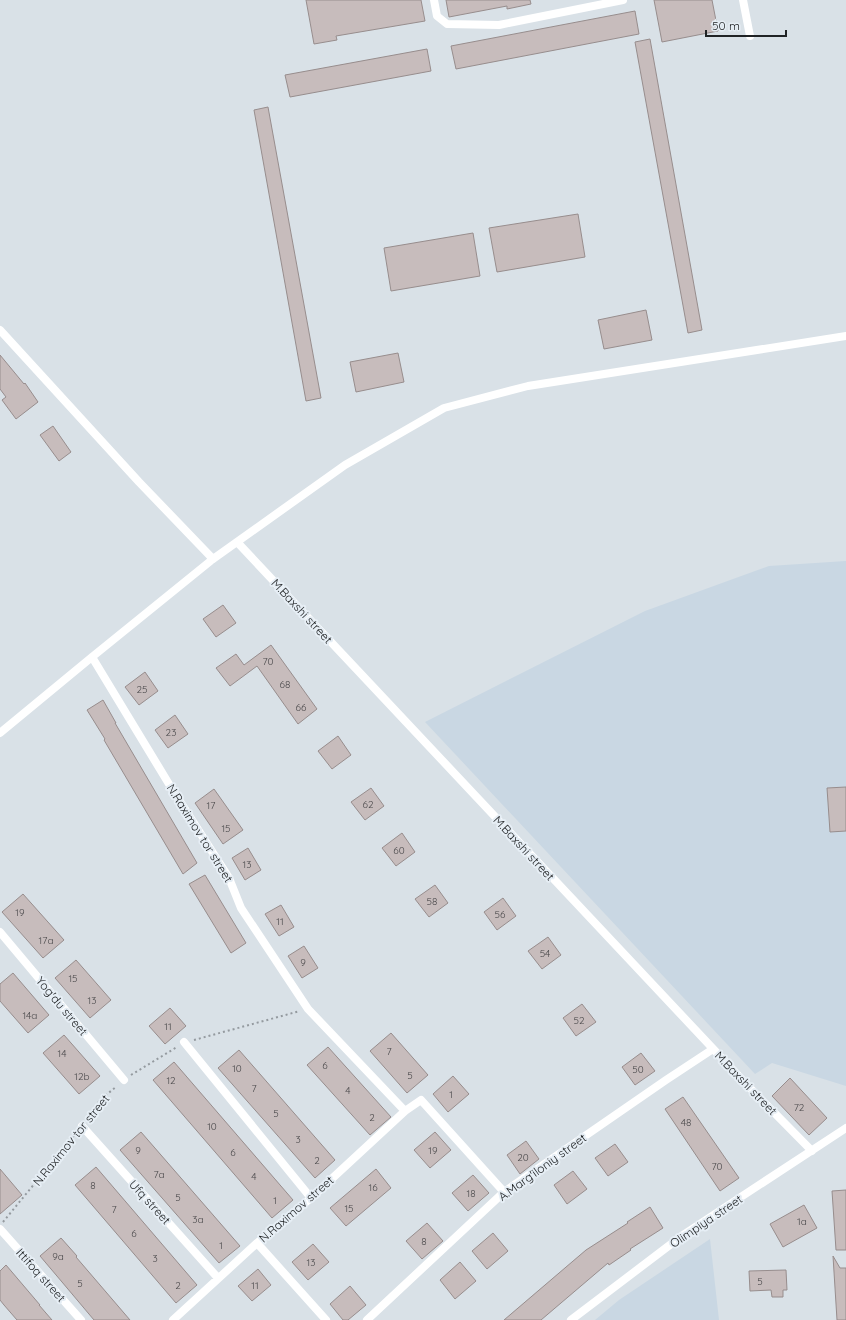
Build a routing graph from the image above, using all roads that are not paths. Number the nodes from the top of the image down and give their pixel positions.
1 (434, 0) edge
2 (623, 0) edge
3 (743, 0) edge
4 (750, 36) dead end
5 (0, 330) edge
6 (846, 336) edge
7 (238, 543) junction
8 (213, 559) junction
9 (92, 657) junction
10 (0, 733) edge
11 (0, 932) edge
12 (184, 1042) road end
13 (713, 1049) junction
14 (124, 1080) road end
15 (405, 1111) junction
16 (82, 1126) road end
17 (846, 1128) edge
18 (812, 1151) junction
19 (504, 1192) junction
20 (311, 1198) junction
21 (0, 1229) edge
22 (257, 1243) junction
23 (218, 1278) junction
24 (81, 1320) edge
25 (173, 1320) edge
26 (326, 1320) edge
27 (367, 1320) edge
28 (571, 1320) edge

1 - 2 street
3 - 4 street
5 - 8 street
6 - 7 street
7 - 8 street
7 - 13 street, M.Baxshi street
8 - 9 street
9 - 10 street
9 - 15 street, N.Raximov tor street
11 - 14 street, Yog'du street
12 - 20 street
13 - 18 street, M.Baxshi street
13 - 19 street, A.Marg'iloniy street
15 - 19 street, N.Raximov street
15 - 20 street, N.Raximov street
16 - 23 street, Ufq street
17 - 18 street, Olimpiya street
18 - 28 street, Olimpiya street
19 - 27 street, A.Marg'iloniy street
20 - 22 street, N.Raximov street
21 - 24 street, Ittifoq street
22 - 23 street, N.Raximov street
22 - 26 street
23 - 25 street, N.Raximov street

